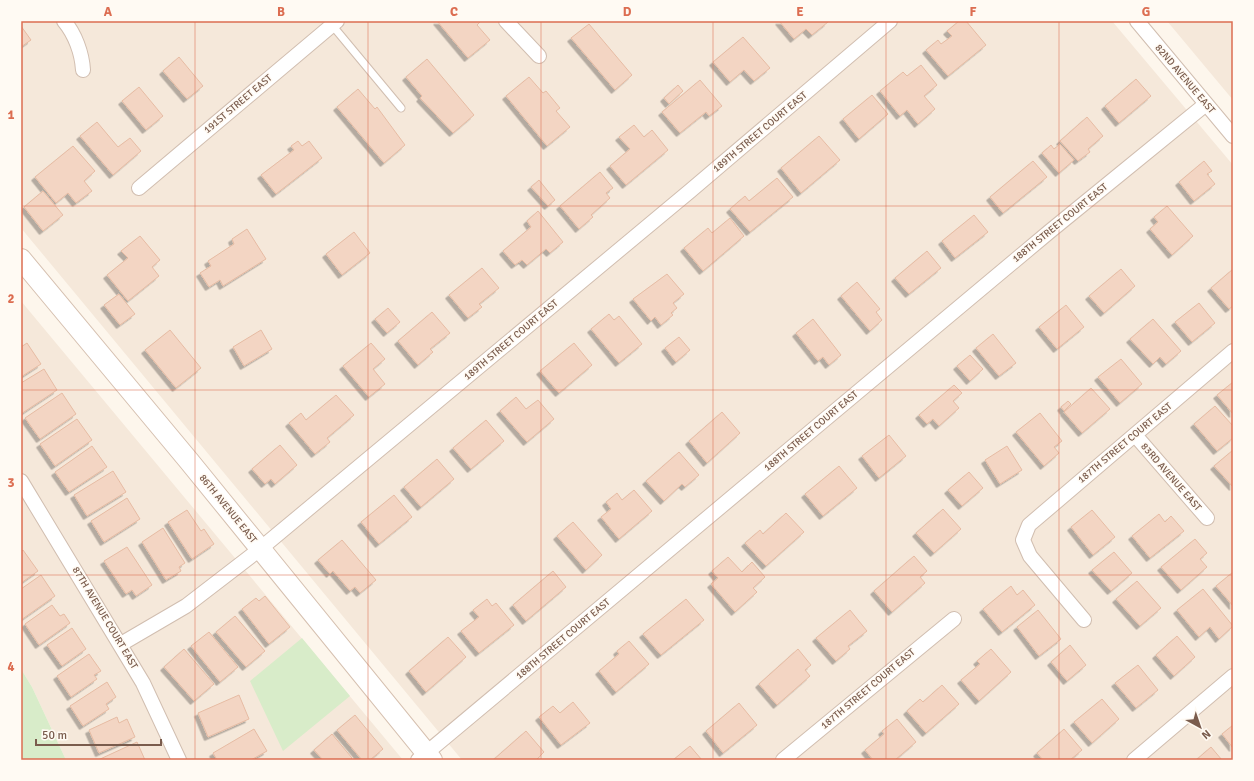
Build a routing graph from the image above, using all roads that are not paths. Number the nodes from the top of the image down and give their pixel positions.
1 (64, 21) edge
2 (506, 21) edge
3 (890, 21) edge
4 (1137, 21) edge
5 (335, 23) edge
6 (540, 56) dead end
7 (83, 70) dead end
8 (1206, 104) junction
9 (401, 108) dead end
10 (1233, 136) edge
11 (139, 188) dead end
12 (23, 265) edge
13 (1233, 351) edge
14 (1135, 435) junction
15 (21, 481) edge
16 (1207, 518) dead end
17 (260, 550) junction
18 (954, 619) dead end
19 (1084, 620) dead end
20 (121, 644) junction
21 (1233, 676) edge
22 (425, 758) edge
23 (179, 760) edge
24 (783, 760) edge
25 (1134, 760) edge

1 - 7 street
2 - 6 street
3 - 17 street, 189TH STREET COURT EAST
4 - 8 street, 82ND AVENUE EAST
5 - 9 lane
5 - 11 street, 191ST STREET EAST
8 - 10 street, 82ND AVENUE EAST
8 - 22 street, 188TH STREET COURT EAST
12 - 17 street, 86TH AVENUE EAST
13 - 14 street, 187TH STREET COURT EAST
14 - 16 street, 83RD AVENUE EAST
14 - 19 street, 187TH STREET COURT EAST
15 - 20 street, 87TH AVENUE COURT EAST
17 - 20 street, 189TH STREET COURT EAST
17 - 22 street, 86TH AVENUE EAST
18 - 24 street, 187TH STREET COURT EAST
20 - 23 street, 87TH AVENUE COURT EAST
21 - 25 street

